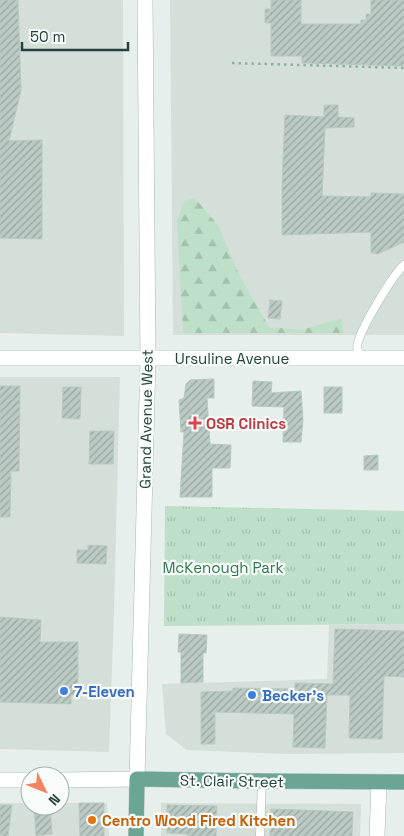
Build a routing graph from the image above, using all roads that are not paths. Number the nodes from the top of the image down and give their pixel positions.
1 (145, 0) edge
2 (404, 265) edge
3 (359, 357) junction
4 (0, 358) edge
5 (404, 358) edge
6 (148, 359) junction
7 (136, 779) junction
8 (0, 780) edge
9 (20, 780) edge
10 (70, 780) edge
11 (262, 782) junction
12 (379, 782) junction
13 (404, 782) edge
14 (136, 836) edge
15 (260, 836) edge
16 (377, 836) edge

1 - 6 main road, Grand Avenue West
2 - 3 lane
3 - 5 main road, Ursuline Avenue
3 - 6 main road, Ursuline Avenue
4 - 6 main road, Ursuline Avenue
6 - 7 main road, Grand Avenue West
7 - 10 main road, St. Clair Street
7 - 11 main road, St. Clair Street
7 - 14 main road
8 - 9 main road
11 - 12 main road, St. Clair Street
11 - 15 lane
12 - 13 main road, St. Clair Street
12 - 16 main road

